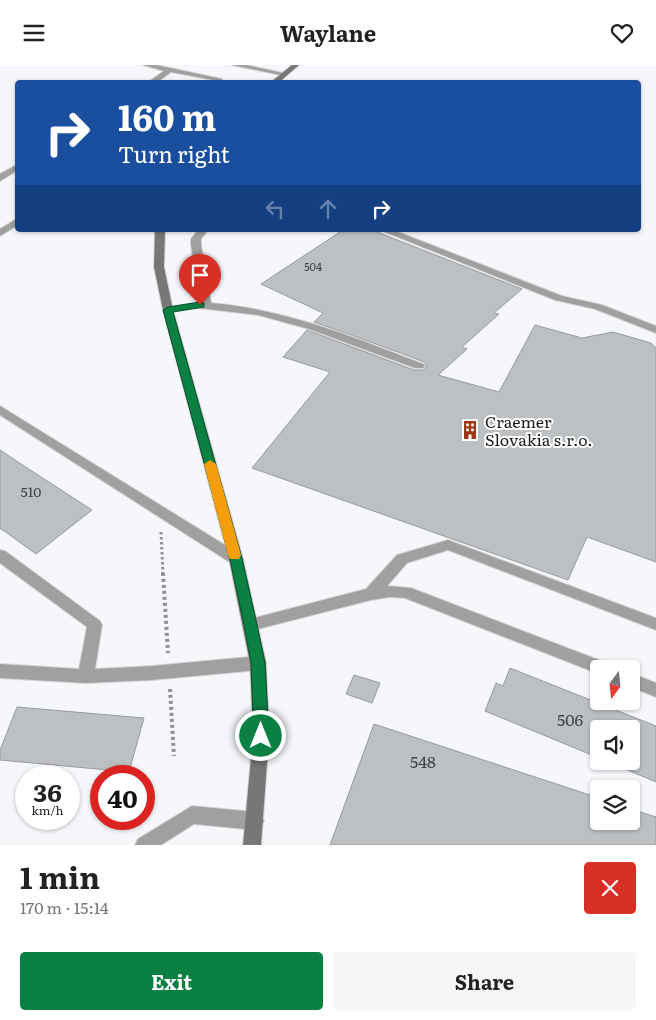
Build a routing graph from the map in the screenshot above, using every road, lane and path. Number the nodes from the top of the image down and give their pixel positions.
1 (146, 65) edge
2 (235, 65) edge
3 (296, 65) edge
4 (170, 70) junction
5 (284, 74) junction
6 (155, 80) edge
7 (217, 80) edge
8 (277, 80) edge
9 (15, 168) edge
10 (0, 177) edge
11 (15, 223) edge
12 (160, 232) edge
13 (201, 232) edge
14 (390, 232) edge
15 (0, 233) edge
16 (206, 305) junction
17 (168, 310) junction
18 (656, 330) edge
19 (419, 366) dead end
20 (0, 410) edge
21 (153, 527) dead end
22 (0, 555) edge
23 (236, 559) junction
24 (371, 593) junction
25 (656, 624) edge
26 (250, 625) junction
27 (258, 663) junction
28 (590, 664) edge
29 (0, 671) edge
30 (168, 672) junction
31 (86, 676) junction
32 (640, 684) edge
33 (656, 690) edge
34 (174, 756) dead end
35 (254, 821) junction
36 (144, 845) edge
37 (252, 845) edge

1 - 4 lane
2 - 5 lane
3 - 5 street
4 - 6 lane
4 - 7 lane
5 - 8 street
9 - 10 lane
11 - 15 lane
12 - 17 street
13 - 16 lane
14 - 18 lane
16 - 17 lane
16 - 19 lane
17 - 23 street
20 - 23 lane
21 - 30 path
22 - 31 lane
23 - 26 street
24 - 25 lane
24 - 26 lane
24 - 28 lane
26 - 27 street
27 - 30 lane
27 - 35 street
29 - 31 lane
30 - 31 lane
30 - 34 path
32 - 33 lane
35 - 36 lane
35 - 37 street

